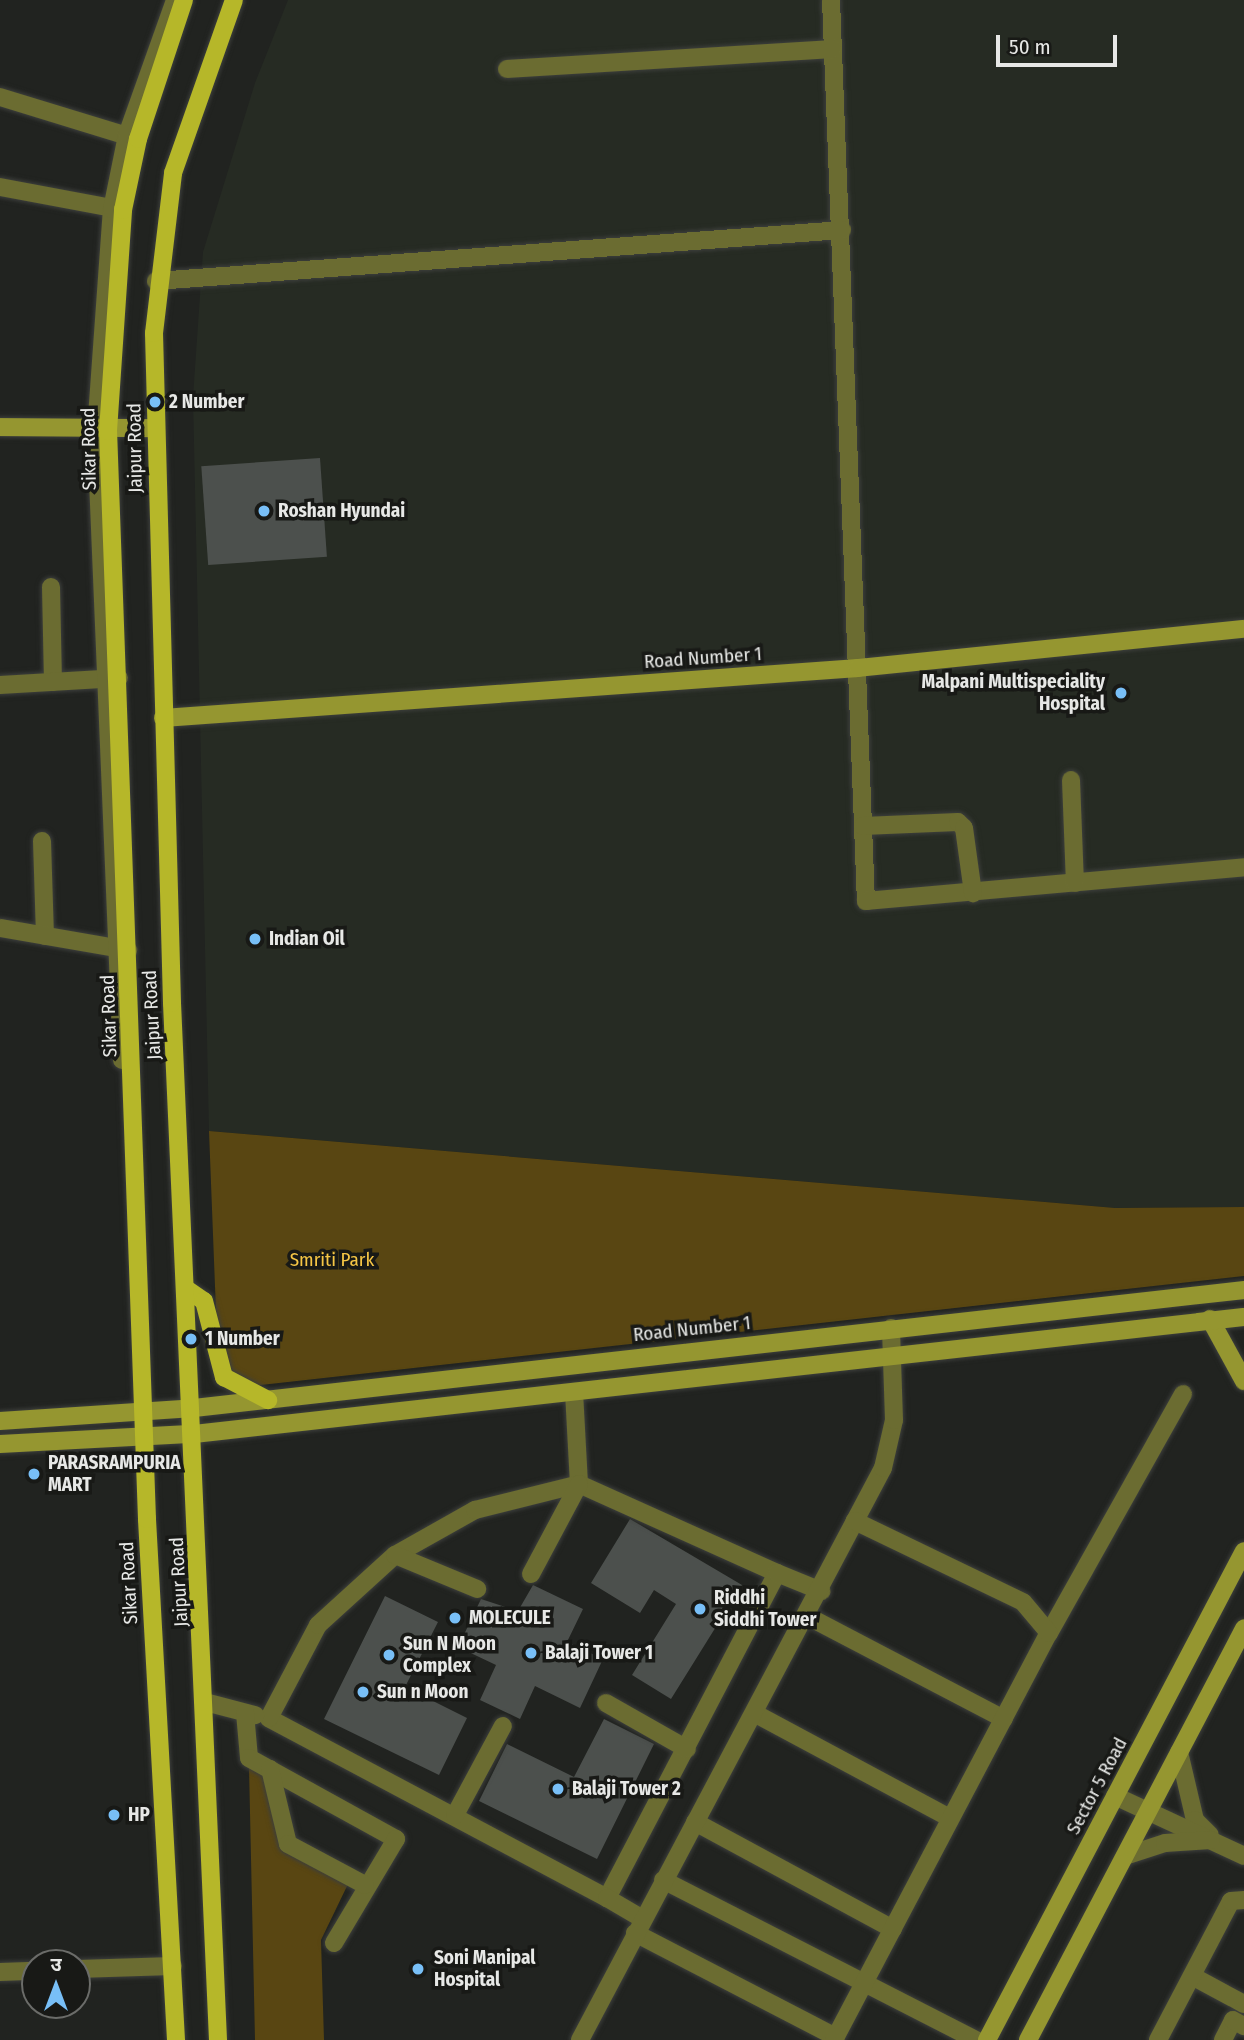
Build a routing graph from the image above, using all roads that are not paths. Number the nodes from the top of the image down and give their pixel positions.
1 (175, 0) edge
2 (184, 0) edge
3 (234, 0) edge
4 (831, 0) edge
5 (832, 49) junction
6 (507, 69) dead end
7 (0, 97) edge
8 (132, 137) junction
9 (0, 187) edge
10 (117, 210) junction
11 (842, 230) junction
12 (156, 281) junction
13 (0, 427) edge
14 (154, 428) junction
15 (102, 430) junction
16 (51, 587) dead end
17 (1244, 629) edge
18 (858, 668) junction
19 (113, 678) junction
20 (54, 681) junction
21 (0, 685) edge
22 (163, 718) junction
23 (1071, 780) dead end
24 (863, 826) junction
25 (42, 841) dead end
26 (1244, 867) edge
27 (1075, 883) junction
28 (973, 893) junction
29 (0, 928) edge
30 (45, 936) junction
31 (123, 949) junction
32 (188, 1290) junction
33 (1244, 1290) edge
34 (1244, 1317) edge
35 (1210, 1319) junction
36 (891, 1328) junction
37 (892, 1356) junction
38 (1244, 1381) edge
39 (574, 1392) junction
40 (1183, 1394) dead end
41 (268, 1400) junction
42 (194, 1408) junction
43 (140, 1413) junction
44 (0, 1421) edge
45 (194, 1434) junction
46 (146, 1438) junction
47 (0, 1444) edge
48 (579, 1484) junction
49 (855, 1521) junction
50 (1244, 1551) edge
51 (395, 1555) junction
52 (777, 1573) junction
53 (531, 1574) dead end
54 (477, 1589) dead end
55 (821, 1591) junction
56 (807, 1616) junction
57 (1244, 1628) edge
58 (1049, 1633) junction
59 (205, 1702) junction
60 (606, 1703) dead end
61 (245, 1713) junction
62 (754, 1713) junction
63 (269, 1717) junction
64 (1004, 1719) junction
65 (503, 1726) dead end
66 (687, 1749) junction
67 (1179, 1752) junction
68 (270, 1769) junction
69 (1115, 1796) junction
70 (1148, 1811) junction
71 (455, 1815) junction
72 (950, 1818) junction
73 (695, 1822) junction
74 (1215, 1840) junction
75 (1125, 1856) junction
76 (1244, 1856) edge
77 (663, 1880) junction
78 (365, 1885) junction
79 (607, 1898) junction
80 (1244, 1900) edge
81 (639, 1926) junction
82 (893, 1929) junction
83 (334, 1943) dead end
84 (173, 1966) junction
85 (91, 1969) edge
86 (21, 1971) edge
87 (0, 1972) edge
88 (1192, 1976) junction
89 (865, 1983) junction
90 (1244, 2004) edge
91 (1242, 2020) edge
92 (835, 2038) edge
93 (176, 2040) edge
94 (218, 2040) edge
95 (579, 2040) edge
96 (976, 2040) edge
97 (987, 2040) edge
98 (1028, 2040) edge
99 (1158, 2040) edge
100 (1223, 2040) edge

1 - 8 street
2 - 8 main road, Sikar Road
3 - 12 main road, Jaipur Road
4 - 5 street
5 - 6 street
5 - 11 street
7 - 8 street
8 - 10 main road, Sikar Road
9 - 10 street
10 - 15 main road, Sikar Road
11 - 12 street
11 - 18 street
12 - 14 main road, Jaipur Road
13 - 15 street
14 - 15 street
14 - 22 main road, Jaipur Road
15 - 19 main road, Sikar Road
16 - 20 street
17 - 18 street, Road Number 1
18 - 22 street, Road Number 1
18 - 24 street
19 - 20 street
19 - 31 main road, Sikar Road
20 - 21 street
22 - 32 main road, Jaipur Road
23 - 27 street
24 - 28 street
24 - 28 street
25 - 30 street
26 - 27 street
27 - 28 street
29 - 30 street
30 - 31 street
31 - 43 main road, Sikar Road
32 - 41 main road
32 - 42 main road, Jaipur Road
33 - 36 street, Road Number 1
34 - 35 street
35 - 37 street
35 - 38 street
36 - 37 street
36 - 41 street, Road Number 1
37 - 39 street
37 - 49 street
39 - 45 street
39 - 48 street
40 - 58 street
41 - 42 street, Road Number 1
42 - 43 street, Road Number 1
42 - 45 main road, Jaipur Road
43 - 44 street, Road Number 1
43 - 46 main road, Sikar Road
45 - 46 street
45 - 59 main road, Jaipur Road
46 - 47 street
46 - 84 main road, Sikar Road
48 - 51 street
48 - 52 street
48 - 53 street
49 - 55 street
49 - 58 street
50 - 69 street, Sector 5 Road
51 - 54 street
51 - 63 street
52 - 55 street
52 - 66 street
55 - 56 street
56 - 62 street
56 - 64 street
57 - 67 street
58 - 64 street
59 - 61 street
59 - 94 main road, Jaipur Road
60 - 66 street
61 - 63 street
61 - 68 street
62 - 72 street
62 - 73 street
63 - 71 street
64 - 72 street
65 - 71 street
66 - 79 street
67 - 70 street
67 - 74 street
68 - 78 street
68 - 78 street
69 - 70 street
69 - 97 street, Sector 5 Road
70 - 74 street
70 - 75 street
71 - 79 street
72 - 82 street
73 - 77 street
73 - 82 street
74 - 75 street
74 - 76 street
75 - 98 street
77 - 81 street
77 - 89 street
78 - 83 street
79 - 81 street
80 - 88 street
81 - 92 street
81 - 95 street
82 - 89 street
84 - 85 street
84 - 93 main road, Sikar Road
86 - 87 street
88 - 90 street
88 - 99 street
89 - 92 street
89 - 96 street
91 - 100 street

